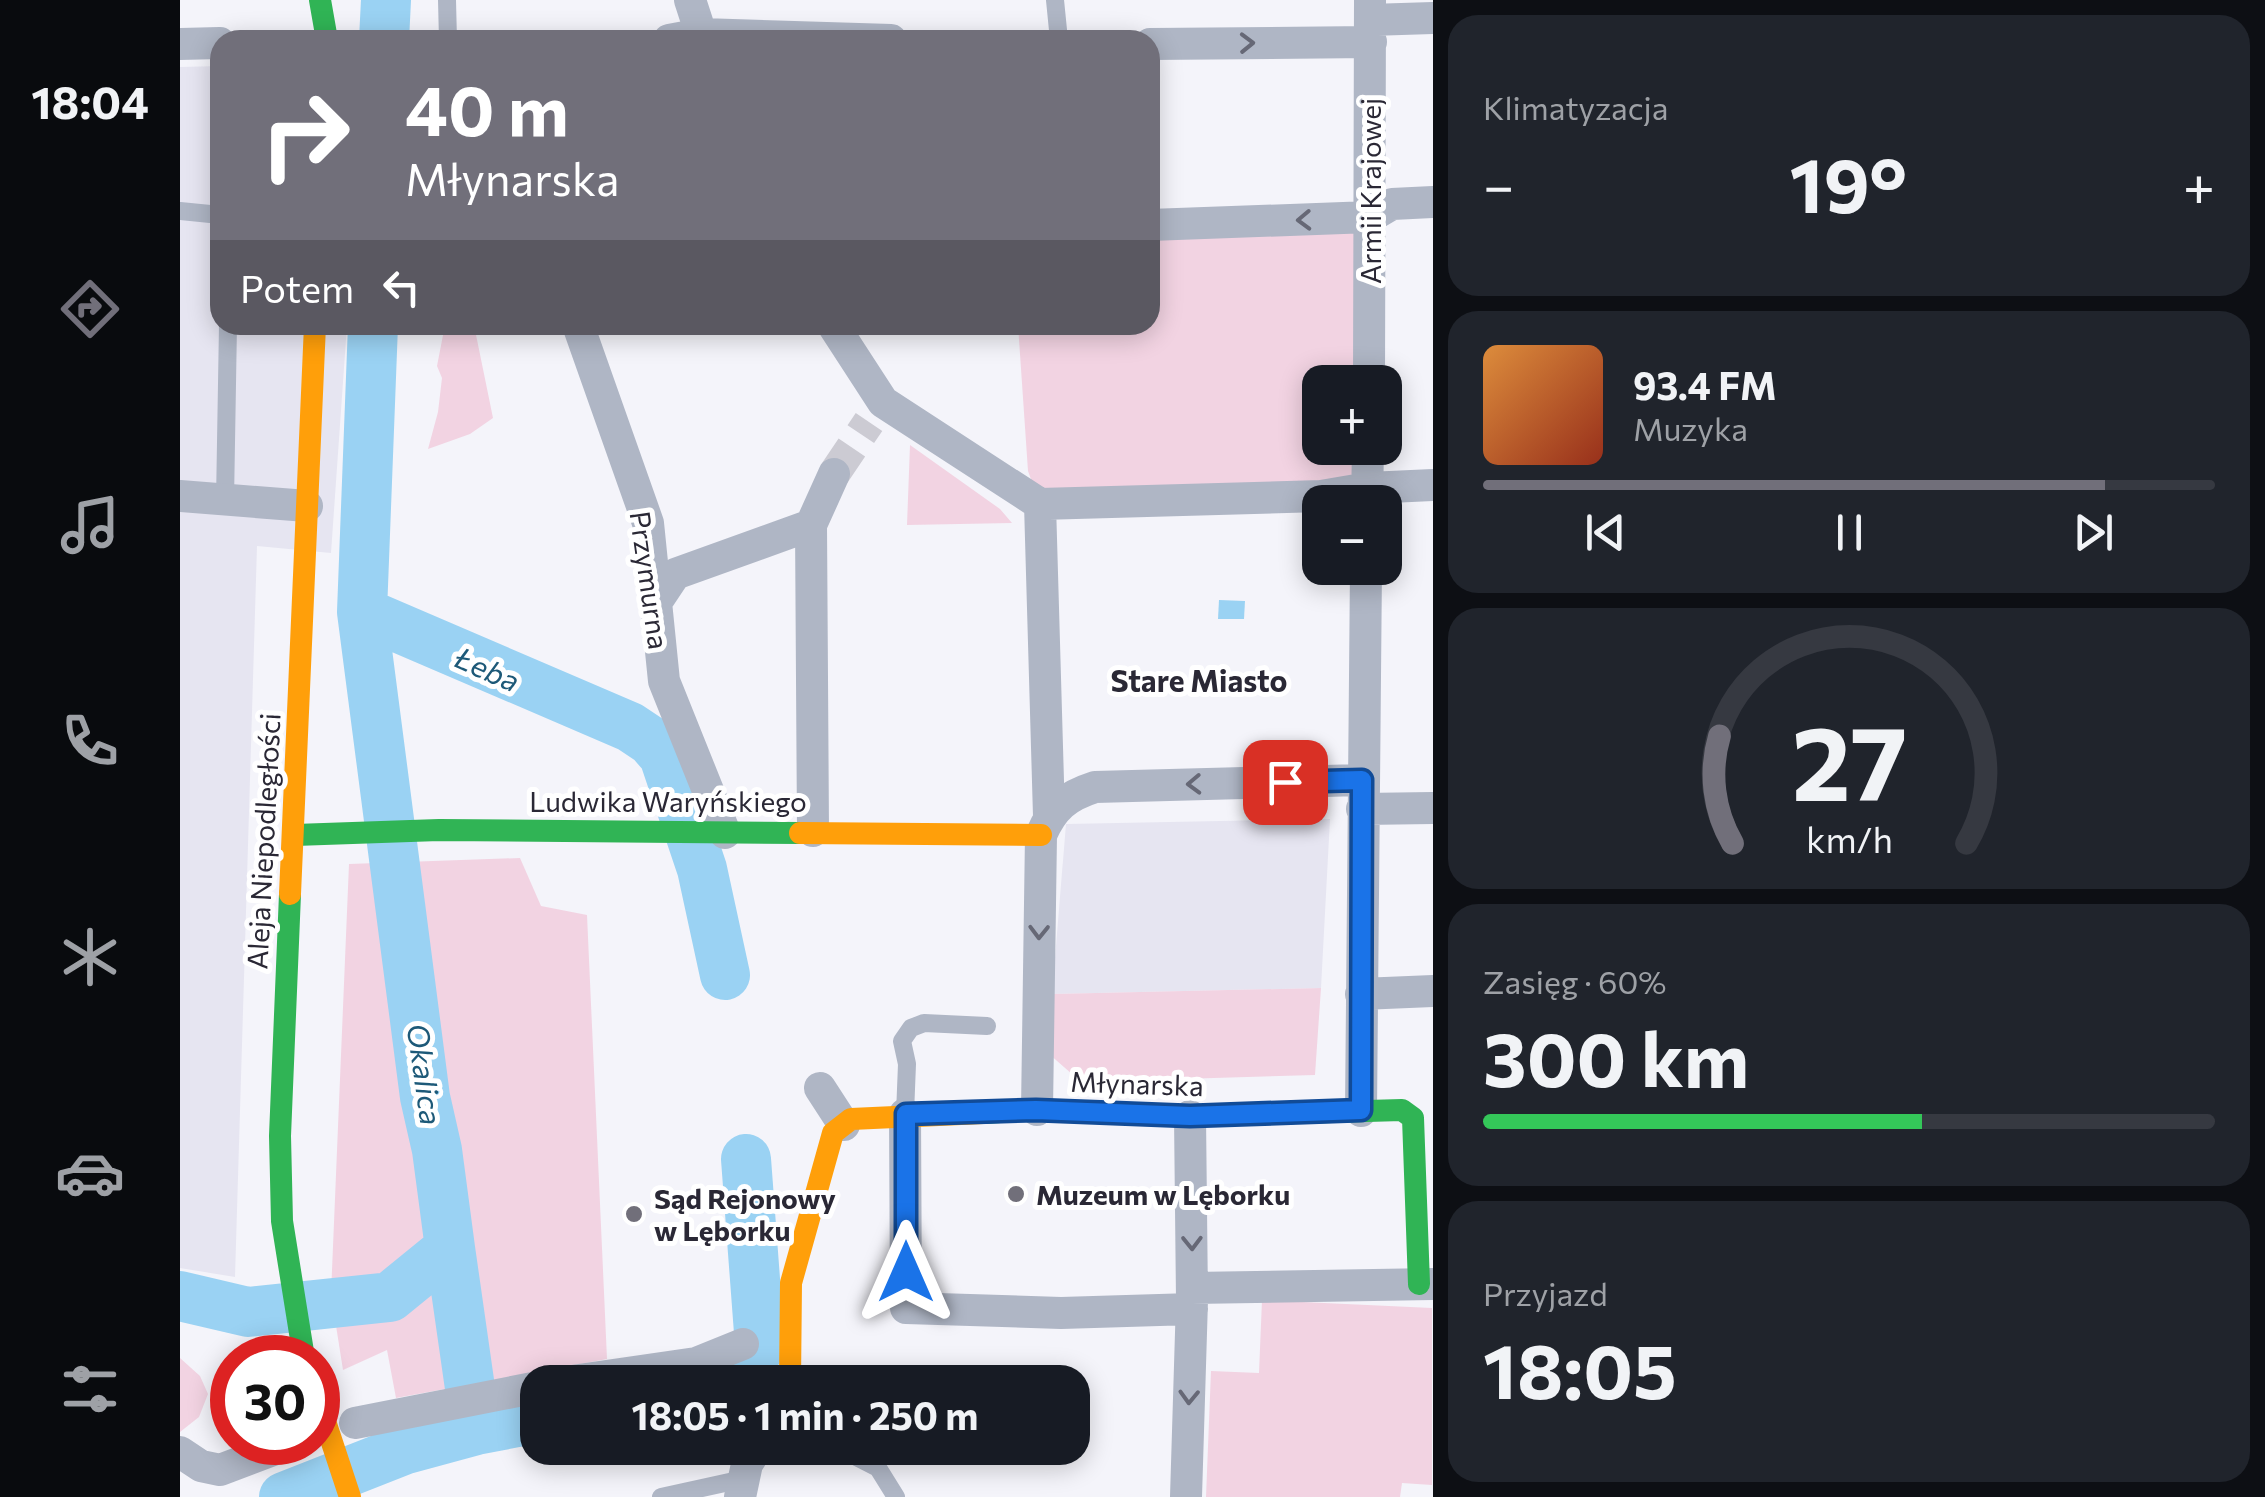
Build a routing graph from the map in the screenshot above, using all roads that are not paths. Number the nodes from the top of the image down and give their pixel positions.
1 (320, 0) edge
2 (334, 0) edge
3 (448, 0) edge
4 (690, 0) edge
5 (1055, 0) edge
6 (1432, 18) edge
7 (1370, 20) edge
8 (326, 30) edge
9 (330, 30) edge
10 (448, 30) edge
11 (691, 30) edge
12 (1058, 30) edge
13 (210, 42) edge
14 (1160, 43) edge
15 (180, 44) edge
16 (1432, 202) edge
17 (180, 211) edge
18 (210, 214) edge
19 (1370, 217) junction
20 (1160, 225) edge
21 (228, 335) edge
22 (315, 335) edge
23 (582, 335) edge
24 (838, 335) edge
25 (1369, 365) edge
26 (834, 474) tunnel mouth
27 (1432, 485) edge
28 (1402, 490) edge
29 (180, 496) edge
30 (1302, 497) edge
31 (225, 501) junction
32 (1040, 504) junction
33 (307, 506) junction
34 (812, 525) junction
35 (1366, 585) edge
36 (655, 604) junction
37 (1362, 794) junction
38 (1432, 808) edge
39 (1045, 826) junction
40 (813, 831) junction
41 (717, 833) junction
42 (294, 835) junction
43 (1432, 991) edge
44 (1361, 994) junction
45 (987, 1026) dead end
46 (820, 1088) dead end
47 (1036, 1110) junction
48 (1361, 1110) junction
49 (906, 1114) junction
50 (1190, 1116) junction
51 (847, 1122) junction
52 (1426, 1284) edge
53 (1192, 1299) junction
54 (766, 1330) junction
55 (298, 1335) edge
56 (682, 1365) edge
57 (782, 1365) edge
58 (520, 1391) edge
59 (354, 1423) dead end
60 (180, 1452) edge
61 (233, 1465) edge
62 (339, 1465) edge
63 (872, 1465) edge
64 (741, 1488) edge
65 (350, 1497) edge
66 (661, 1497) edge
67 (896, 1497) edge
68 (1186, 1497) edge

1 - 8 street
2 - 9 street
3 - 10 lane
4 - 11 street
5 - 12 lane
6 - 7 street
14 -> 7 street
7 - 19 street, Armii Krajowej
13 - 15 street
16 - 19 street
17 - 18 lane
19 -> 20 street
19 - 25 street, Armii Krajowej
21 - 31 lane
22 - 33 street, Aleja Niepodległości
23 - 36 street, Przymurna
24 - 32 street
26 - 34 street
27 - 28 street
29 - 31 street
30 - 32 street
31 - 33 street
32 - 39 street
33 - 42 street, Aleja Niepodległości
34 - 36 street
34 - 40 street
35 - 37 street
36 - 41 street, Przymurna
37 - 38 street
37 -> 39 street
37 - 44 street
39 - 40 street, Ludwika Waryńskiego
39 -> 47 street
40 - 41 street, Ludwika Waryńskiego
41 - 42 street, Ludwika Waryńskiego
42 - 55 street, Aleja Niepodległości
43 - 44 street
44 - 48 street
45 - 49 lane
46 - 51 street
47 - 49 street, Młynarska
47 - 50 street, Młynarska
48 - 50 street, Młynarska
48 - 52 street, Młynarska
49 - 51 street, Młynarska
49 - 53 street
50 -> 53 street
51 - 54 street
52 - 53 street
53 -> 68 street
54 - 56 street
54 - 57 street
58 - 59 street
60 - 61 street
62 - 65 street, bridge
63 - 67 lane
64 - 66 lane

